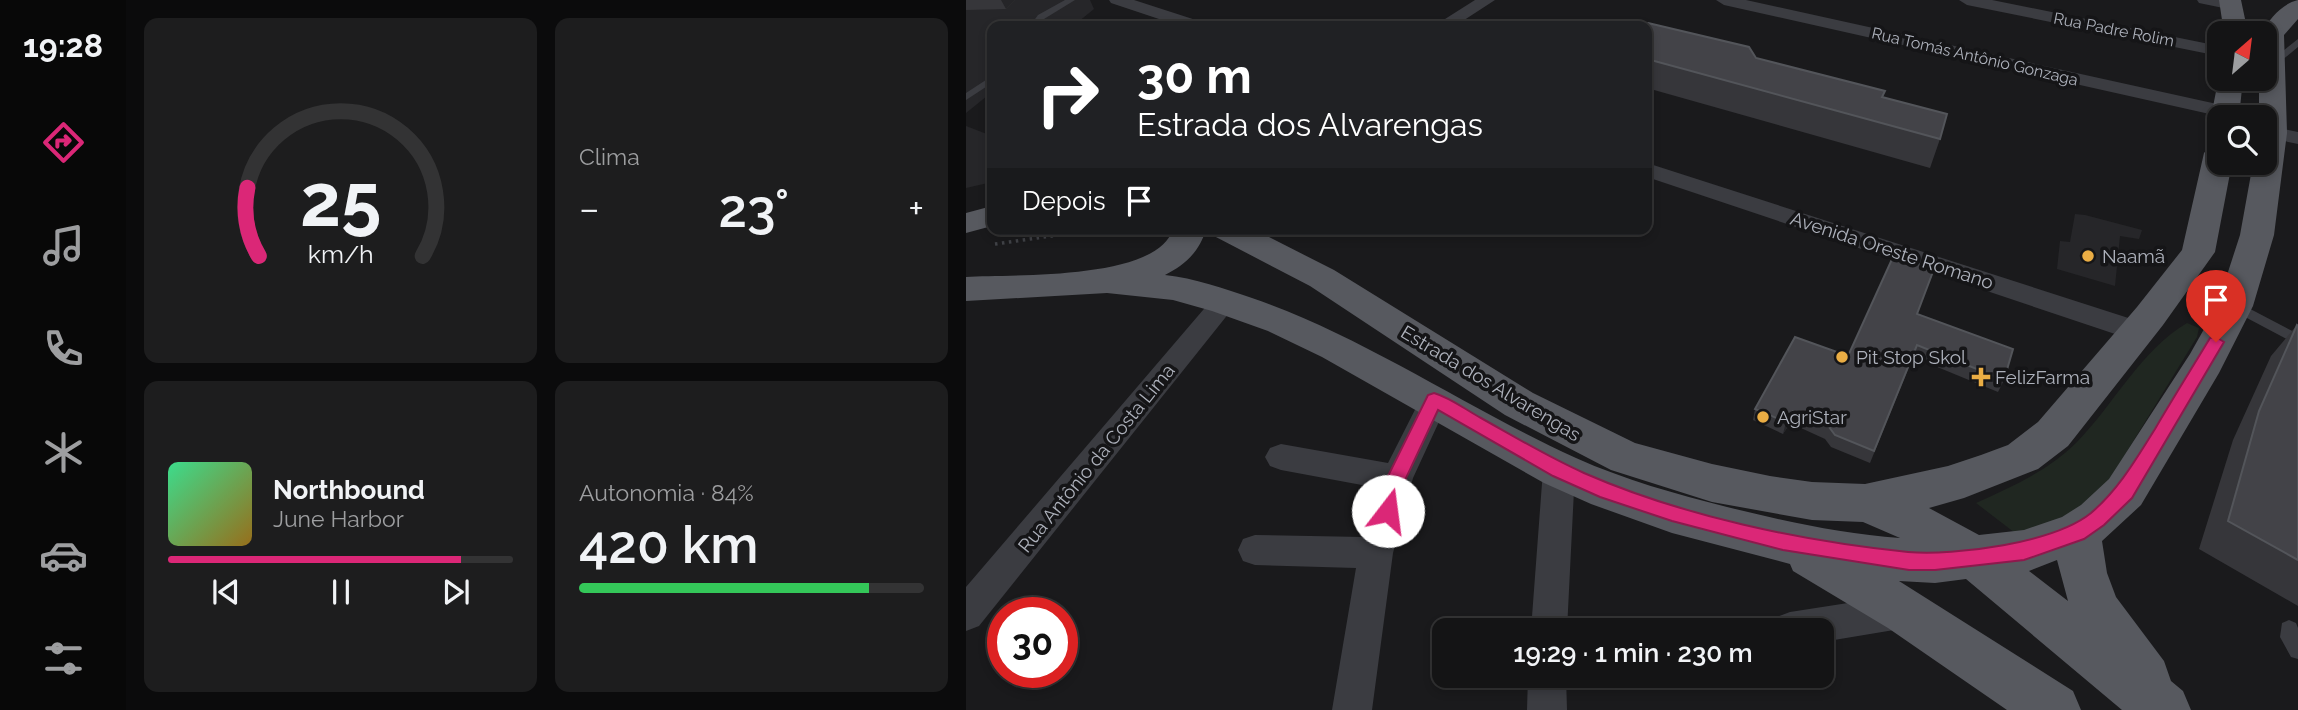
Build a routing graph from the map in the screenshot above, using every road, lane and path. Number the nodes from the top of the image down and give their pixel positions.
1 (1071, 0) edge
2 (1117, 0) edge
3 (1487, 0) edge
4 (1724, 0) edge
5 (1967, 0) edge
6 (2205, 0) edge
7 (2231, 2) edge
8 (2298, 7) edge
9 (1038, 21) edge
10 (1180, 21) edge
11 (1451, 21) edge
12 (2234, 21) edge
13 (2277, 27) edge
14 (2298, 42) edge
15 (2207, 49) edge
16 (2277, 60) edge
17 (987, 82) edge
18 (2277, 89) edge
19 (966, 97) edge
20 (2207, 111) edge
21 (2286, 135) edge
22 (1652, 172) edge
23 (2214, 175) edge
24 (1189, 235) edge
25 (1238, 235) edge
26 (2198, 251) junction
27 (1107, 281) junction
28 (972, 293) edge
29 (1224, 302) junction
30 (2235, 306) junction
31 (2137, 331) junction
32 (2298, 340) edge
33 (1434, 400) junction
34 (1281, 457) dead end
35 (1559, 470) junction
36 (1396, 478) junction
37 (1865, 503) junction
38 (2077, 533) junction
39 (1783, 542) junction
40 (1255, 550) dead end
41 (1376, 553) junction
42 (1975, 557) junction
43 (1906, 611) junction
44 (966, 614) edge
45 (1550, 618) edge
46 (1834, 623) edge
47 (2288, 629) dead end
48 (2298, 650) edge
49 (1547, 688) edge
50 (1352, 710) edge
51 (1547, 710) edge
52 (2054, 710) edge
53 (2165, 710) edge

1 - 9 lane
2 - 10 street
3 - 11 street
4 - 20 street, Rua Tomás Antônio Gonzaga
5 - 15 street, Rua Padre Rolim
6 - 7 street
7 - 12 main road
8 - 13 main road, Estrada dos Alvarengas
14 - 16 lane
17 - 19 lane
18 - 21 main road, Estrada dos Alvarengas
21 - 30 main road, Estrada dos Alvarengas
22 - 31 street, Avenida Oreste Romano
23 - 26 main road, Estrada dos Alvarengas
24 - 27 main road
25 - 37 main road, Estrada dos Alvarengas
26 - 30 main road
26 - 31 main road, Estrada dos Alvarengas
27 - 28 main road, Estrada dos Alvarengas
27 - 29 main road, Estrada dos Alvarengas
29 - 33 main road, Estrada dos Alvarengas
29 - 44 street, Rua Antônio da Costa Lima
30 - 32 lane
30 - 38 main road, Estrada dos Alvarengas
31 - 37 main road, Estrada dos Alvarengas
33 - 35 main road, Estrada dos Alvarengas
33 - 36 street
34 - 36 street
35 - 39 main road, Estrada dos Alvarengas
35 - 45 street
36 - 41 street
37 - 42 main road
38 - 42 main road, Estrada dos Alvarengas
38 - 53 main road
39 - 42 main road, Estrada dos Alvarengas
39 - 43 main road
40 - 41 street
41 - 50 street
42 - 53 main road
43 - 46 street
43 - 52 main road
47 - 48 lane
49 - 51 street

